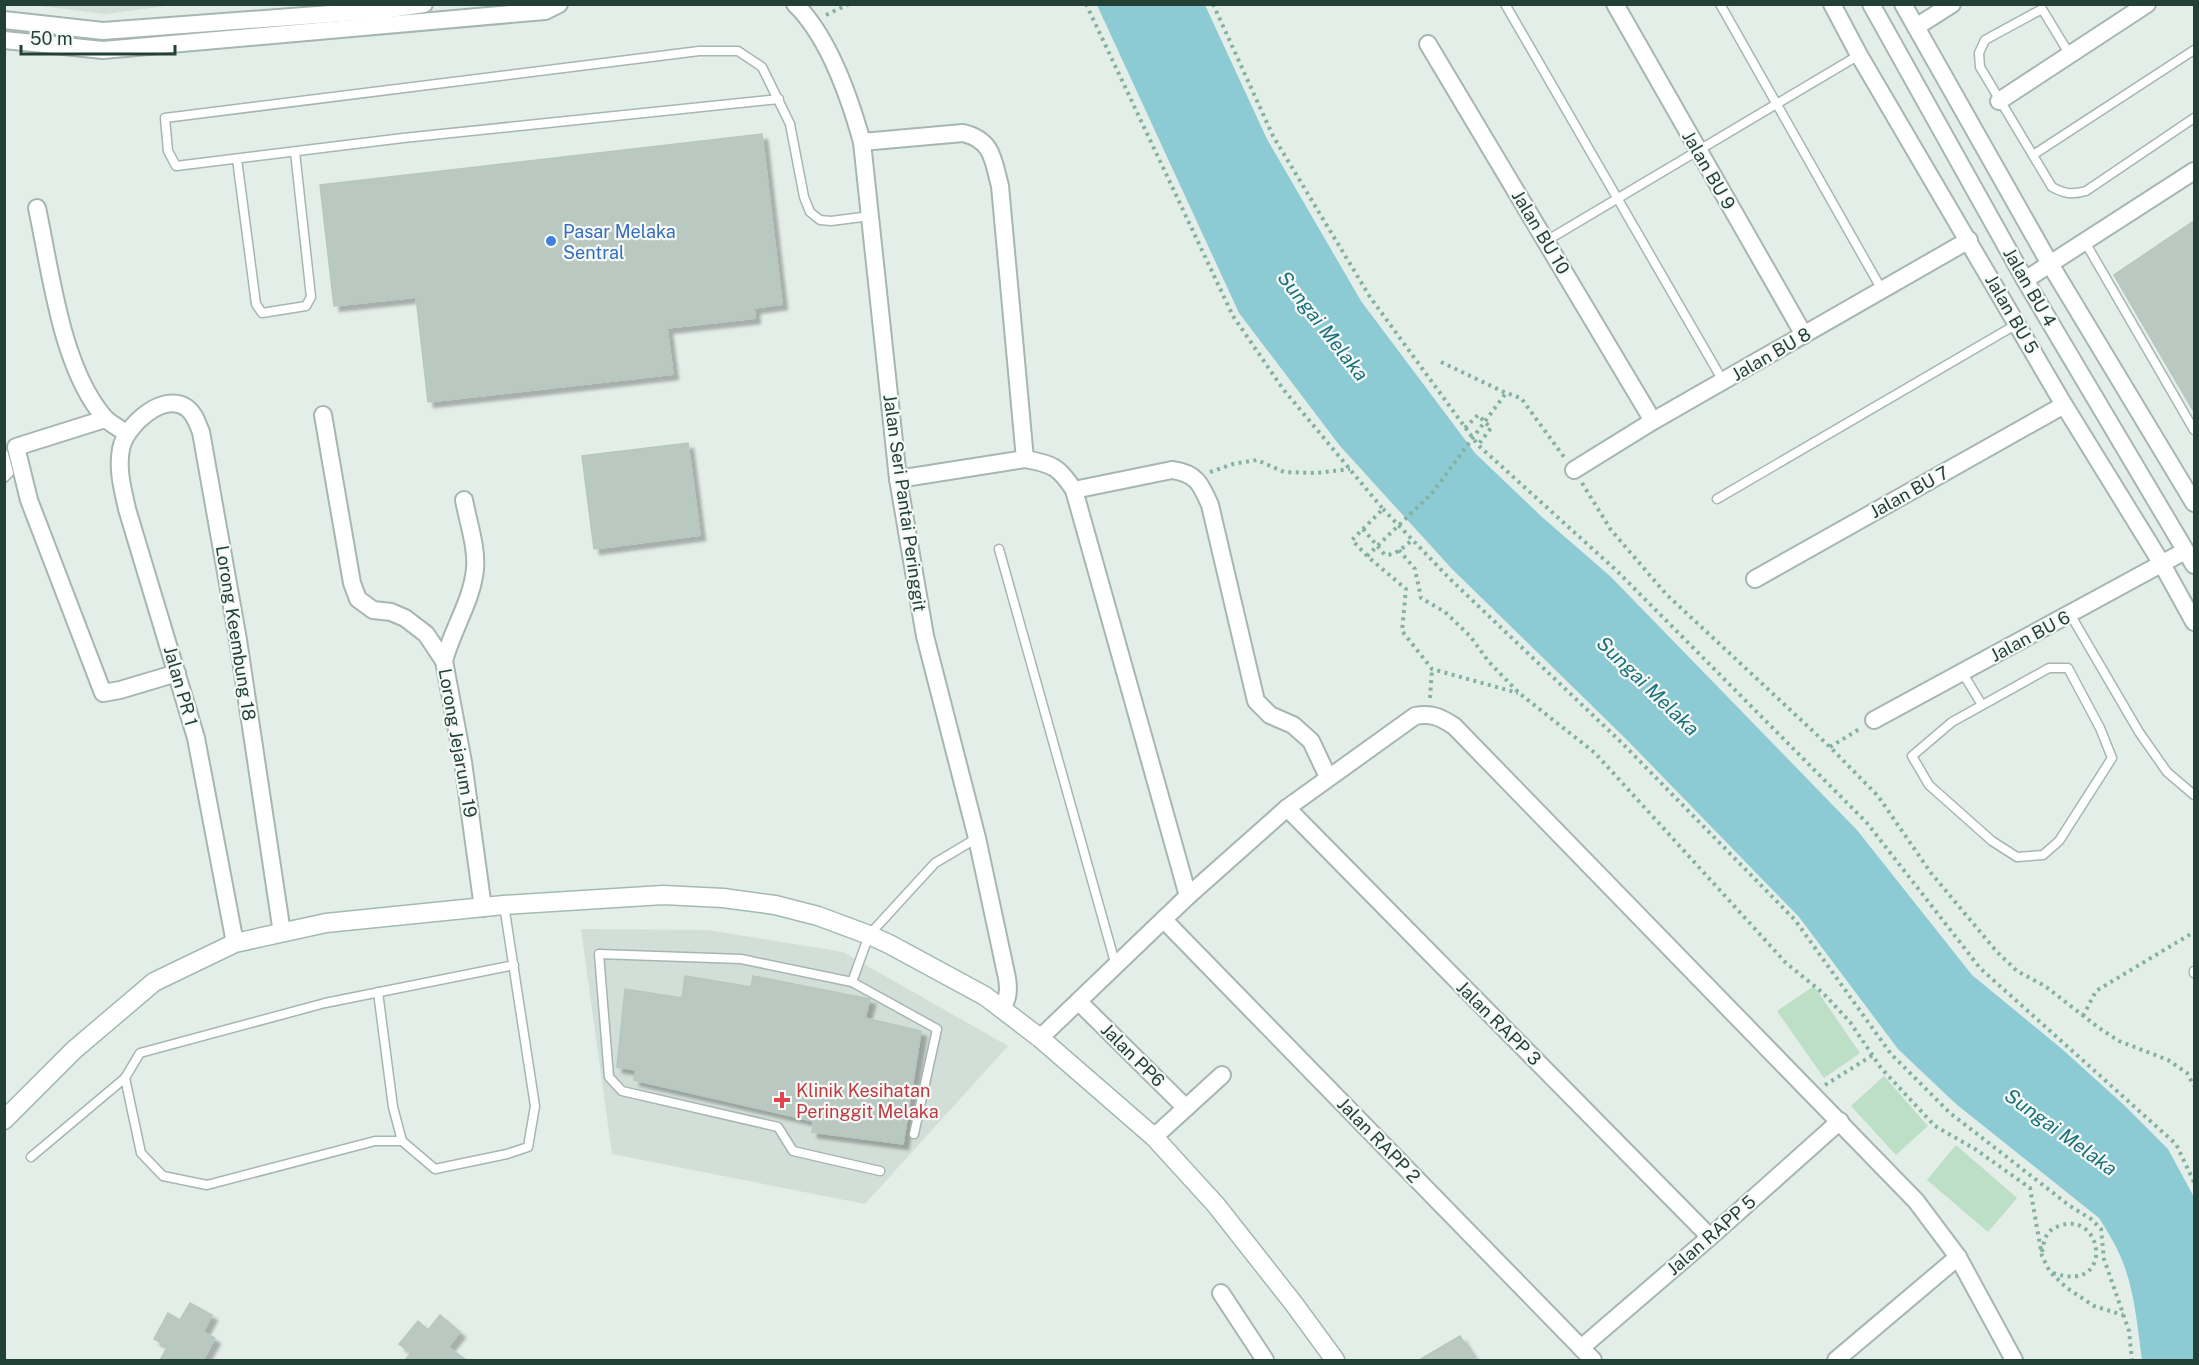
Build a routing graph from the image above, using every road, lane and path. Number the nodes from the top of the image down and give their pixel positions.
1 (424, 4) edge
2 (559, 4) edge
3 (795, 4) edge
4 (1086, 4) edge
5 (1213, 4) edge
6 (1505, 4) edge
7 (1615, 4) edge
8 (1720, 4) edge
9 (1832, 4) edge
10 (1871, 4) edge
11 (1903, 4) edge
12 (2147, 4) edge
13 (1948, 5) edge
14 (382, 7) edge
15 (4, 20) edge
16 (1916, 27) junction
17 (4, 40) edge
18 (1428, 44) dead end
19 (2194, 50) edge
20 (1859, 55) junction
21 (2070, 55) junction
22 (779, 99) junction
23 (1999, 101) junction
24 (1777, 104) junction
25 (2194, 118) edge
26 (862, 142) junction
27 (1699, 150) junction
28 (295, 152) junction
29 (2032, 155) junction
30 (237, 159) junction
31 (2194, 171) edge
32 (1618, 199) junction
33 (37, 208) dead end
34 (871, 216) junction
35 (1969, 240) junction
36 (1546, 241) junction
37 (2085, 242) junction
38 (2050, 264) junction
39 (2025, 280) junction
40 (1882, 290) junction
41 (2017, 324) junction
42 (1804, 335) junction
43 (1441, 362) dead end
44 (1723, 381) junction
45 (1506, 393) junction
46 (2064, 405) junction
47 (323, 415) dead end
48 (105, 418) junction
49 (1653, 421) junction
50 (1485, 422) junction
51 (1465, 428) junction
52 (2194, 430) edge
53 (126, 433) junction
54 (1478, 445) junction
55 (4, 454) edge
56 (1025, 459) junction
57 (1350, 469) junction
58 (1574, 470) junction
59 (4, 478) edge
60 (1195, 478) junction
61 (898, 479) junction
62 (1074, 490) junction
63 (1717, 499) dead end
64 (464, 500) dead end
65 (2194, 503) edge
66 (1383, 509) junction
67 (1363, 529) junction
68 (1412, 540) junction
69 (1377, 547) junction
70 (999, 549) dead end
71 (1399, 550) junction
72 (1367, 556) junction
73 (2190, 558) edge
74 (2162, 564) junction
75 (1755, 579) dead end
76 (2070, 614) junction
77 (2194, 622) edge
78 (444, 661) junction
79 (1432, 669) junction
80 (1962, 672) junction
81 (177, 673) junction
82 (1519, 693) junction
83 (1982, 705) junction
84 (1429, 713) junction
85 (1874, 720) joint
86 (1830, 747) junction
87 (1328, 777) junction
88 (2194, 795) edge
89 (1287, 808) junction
90 (977, 838) junction
91 (1188, 896) junction
92 (504, 905) junction
93 (483, 908) junction
94 (1164, 920) junction
95 (2194, 932) edge
96 (282, 933) junction
97 (869, 935) junction
98 (235, 943) junction
99 (514, 965) junction
100 (1116, 966) junction
101 (852, 982) junction
102 (378, 992) junction
103 (1079, 1002) junction
104 (1002, 1009) junction
105 (2083, 1016) junction
106 (1040, 1038) junction
107 (1872, 1055) junction
108 (1222, 1075) dead end
109 (125, 1078) junction
110 (2194, 1086) edge
111 (1813, 1093) junction
112 (1186, 1108) junction
113 (4, 1120) edge
114 (1840, 1121) junction
115 (914, 1134) dead end
116 (1154, 1137) junction
117 (402, 1141) junction
118 (31, 1156) dead end
119 (880, 1171) dead end
120 (2194, 1182) edge
121 (1710, 1237) junction
122 (2042, 1256) junction
123 (1958, 1257) junction
124 (2050, 1272) junction
125 (1221, 1293) dead end
126 (2123, 1315) junction
127 (1581, 1348) junction
128 (1265, 1360) edge
129 (1335, 1360) edge
130 (1593, 1360) edge
131 (1836, 1360) edge
132 (2014, 1360) edge
133 (2132, 1360) edge

1 - 14 street
2 - 17 street
3 - 26 street, Jalan Seri Pantai Peringgit
4 - 57 path
5 - 51 path
6 - 32 lane
7 - 27 street, Jalan BU 9
8 - 24 lane
9 - 20 street, Jalan BU 5
10 - 39 street, Jalan BU 4
11 - 16 street, Jalan BU 4
12 - 21 street
13 - 16 street
14 - 15 street
16 - 38 street, Jalan BU 4
18 - 36 street, Jalan BU 10
19 - 29 lane
20 - 24 lane
20 - 35 street, Jalan BU 5
21 - 23 street
21 - 23 lane
22 - 28 lane
22 - 30 lane
22 - 34 lane
23 - 29 lane
24 - 27 lane
24 - 40 lane
25 - 29 lane
26 - 34 street, Jalan Seri Pantai Peringgit
26 - 56 street
27 - 32 lane
27 - 42 street, Jalan BU 9
28 - 30 lane
28 - 30 lane
31 - 37 street
32 - 36 lane
32 - 44 lane
33 - 48 street
34 - 61 street, Jalan Seri Pantai Peringgit
35 - 40 street, Jalan BU 8
35 - 41 street, Jalan BU 5
36 - 49 street, Jalan BU 10
37 - 38 street
37 - 52 lane
38 - 39 street
38 - 65 street, Jalan BU 4
39 - 73 street, Jalan BU 4
40 - 42 street, Jalan BU 8
41 - 46 street, Jalan BU 5
41 - 63 lane
42 - 44 street, Jalan BU 8
43 - 45 path
44 - 49 street, Jalan BU 8
45 - 50 path, bridge
45 - 58 path
46 - 74 street, Jalan BU 5
46 - 75 street, Jalan BU 7
47 - 78 street, Lorong Jejarum 19
48 - 53 street
48 - 81 street
49 - 58 street, Jalan BU 8
50 - 51 path
50 - 54 path
50 - 69 path, bridge
51 - 54 path
53 - 81 street, Jalan PR 1
53 - 96 street, Lorong Keembung 18
54 - 120 path
55 - 59 lane
56 - 61 street
56 - 62 street
57 - 60 path
57 - 66 path
58 - 86 path
60 - 62 street
60 - 87 street
61 - 90 street, Jalan Seri Pantai Peringgit
62 - 91 street
64 - 78 street
66 - 67 path
66 - 68 path
67 - 69 path
67 - 72 path
68 - 71 path
68 - 126 path
69 - 71 path
69 - 72 path, bridge
70 - 100 lane
71 - 82 path
72 - 79 path
73 - 74 street, Jalan BU 6
74 - 76 street, Jalan BU 6
74 - 77 street, Jalan BU 5
76 - 80 street, Jalan BU 6
76 - 88 lane
78 - 93 street, Lorong Jejarum 19
79 - 82 path
79 - 84 path
80 - 83 lane
80 - 85 street, Jalan BU 6
81 - 98 street, Jalan PR 1
82 - 107 path
83 - 83 lane
84 - 87 street
84 - 111 street
85 - 86 path
86 - 105 path
87 - 89 street
89 - 91 street
89 - 121 street, Jalan RAPP 3
90 - 97 lane
90 - 104 street, Jalan Seri Pantai Peringgit
91 - 94 street
92 - 93 street
92 - 97 street
92 - 99 lane
93 - 96 street
94 - 100 street
94 - 127 street, Jalan RAPP 2
95 - 105 path
96 - 98 street
97 - 101 lane
97 - 104 street
98 - 113 street
99 - 102 lane
99 - 117 lane
100 - 103 street
101 - 115 lane
101 - 119 lane
102 - 109 lane
102 - 117 lane
103 - 106 street
103 - 112 street, Jalan PP6
104 - 106 street
105 - 110 path
106 - 116 street
107 - 111 path
107 - 122 path
108 - 112 street
109 - 117 lane
109 - 118 lane
111 - 114 street
112 - 116 street
114 - 121 street, Jalan RAPP 5
114 - 123 street
116 - 129 street
121 - 127 street, Jalan RAPP 5
122 - 124 path
122 - 124 path
123 - 131 street
123 - 132 street
124 - 126 path
125 - 128 street
126 - 133 path
127 - 130 street, Jalan RAPP 2

